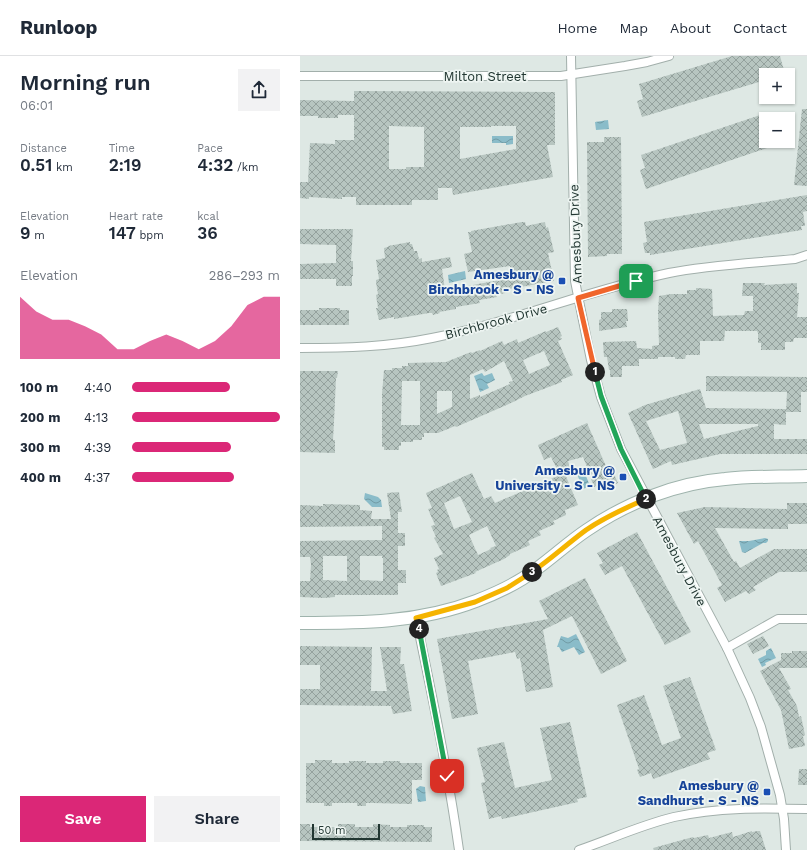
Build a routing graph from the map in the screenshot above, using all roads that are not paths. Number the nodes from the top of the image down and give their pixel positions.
1 (572, 56) edge
2 (669, 56) edge
3 (572, 74) junction
4 (300, 76) edge
5 (807, 255) edge
6 (578, 298) junction
7 (300, 348) edge
8 (807, 476) edge
9 (646, 498) junction
10 (416, 618) junction
11 (807, 619) edge
12 (300, 623) edge
13 (726, 648) junction
14 (782, 808) junction
15 (807, 809) edge
16 (459, 850) edge
17 (579, 850) edge
18 (786, 850) edge

1 - 3 street, Amesbury Drive
2 - 3 street, Milton Street
3 - 4 street, Milton Street
3 - 6 street, Amesbury Drive
5 - 6 street, Birchbrook Drive
6 - 7 street, Birchbrook Drive
6 - 9 street, Amesbury Drive
8 - 9 street
9 - 10 street
9 - 13 street, Amesbury Drive
10 - 12 street
10 - 16 street
11 - 13 street
13 - 14 street, Amesbury Drive
14 - 15 street
14 - 17 street
14 - 18 street, Amesbury Drive

